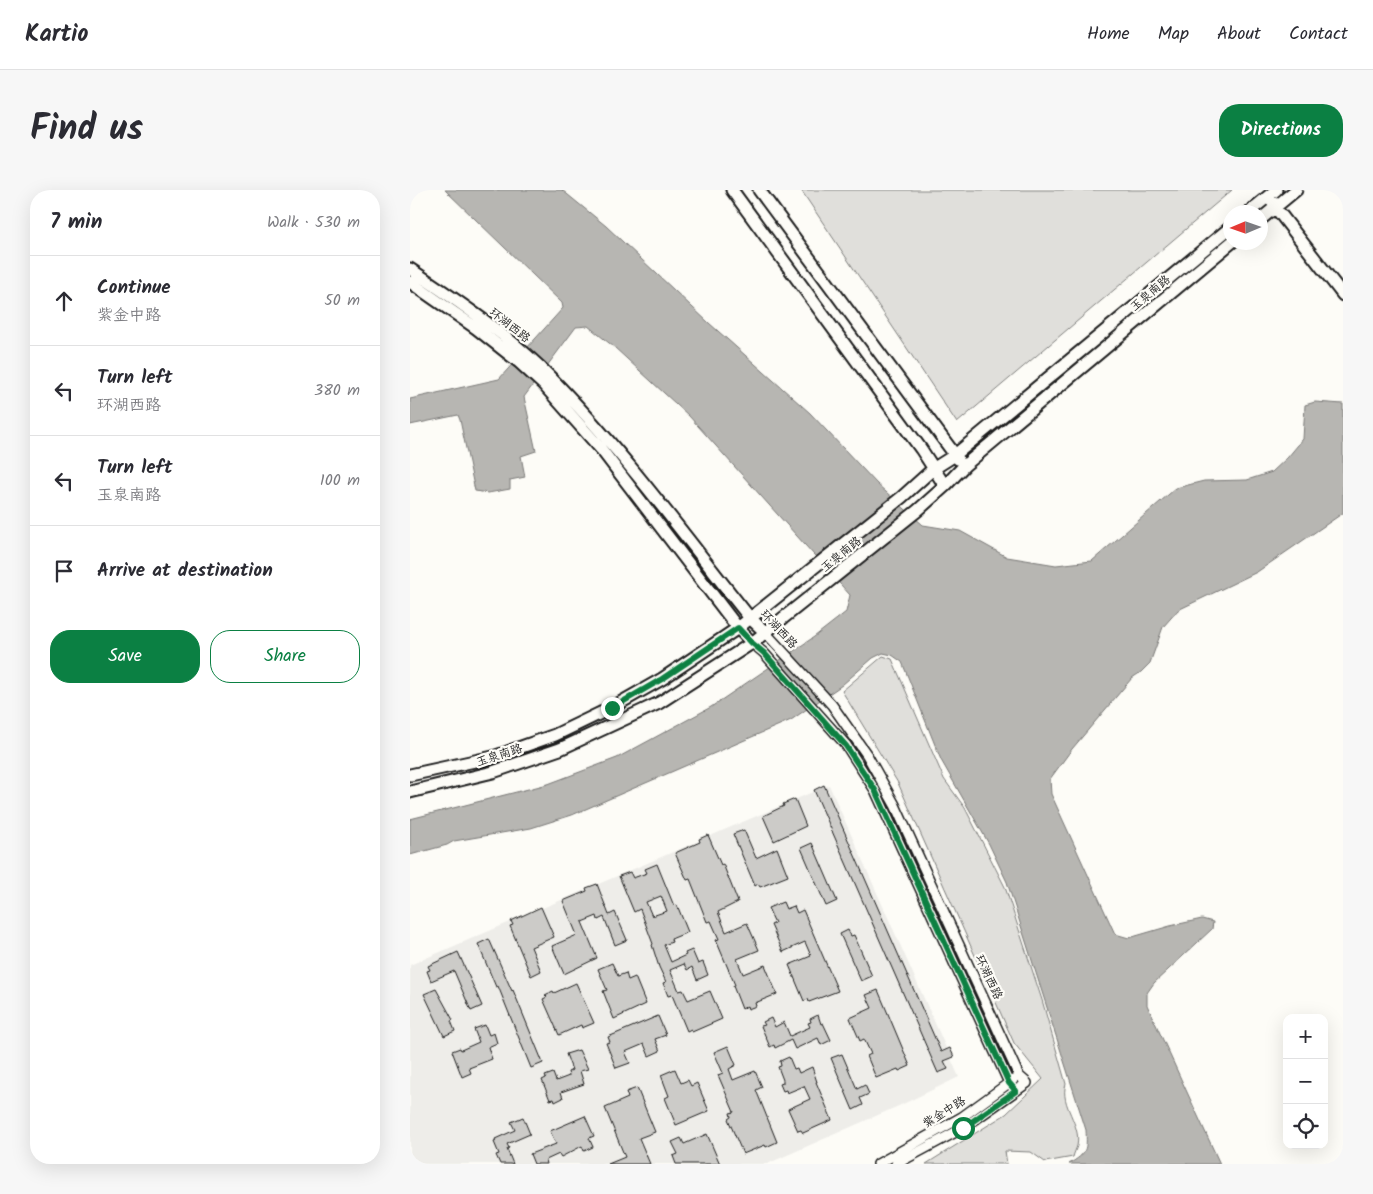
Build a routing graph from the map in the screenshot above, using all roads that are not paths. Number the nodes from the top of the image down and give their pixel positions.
1 (732, 190) edge
2 (759, 190) edge
3 (1296, 190) edge
4 (1272, 193) edge
5 (1257, 205) edge
6 (1275, 207) junction
7 (1268, 213) edge
8 (1223, 233) edge
9 (1223, 250) edge
10 (410, 269) edge
11 (410, 282) edge
12 (1343, 294) edge
13 (522, 358) junction
14 (547, 381) junction
15 (955, 455) junction
16 (965, 466) junction
17 (933, 469) junction
18 (945, 486) junction
19 (750, 618) junction
20 (738, 628) junction
21 (765, 632) junction
22 (752, 643) junction
23 (410, 775) edge
24 (410, 792) edge
25 (1019, 1076) junction
26 (1009, 1083) junction
27 (1027, 1083) joint
28 (1016, 1091) junction
29 (878, 1164) edge
30 (896, 1164) edge

1 - 17 street
2 - 15 street
3 - 6 street
4 - 5 street
4 - 6 street
6 - 7 street
6 - 12 street
8 - 15 street, 玉泉南路
9 - 16 street, 玉泉南路
10 - 13 street, 环湖西路
11 - 13 street, 环湖西路
13 - 14 street, 环湖西路
14 - 19 street, 环湖西路
14 - 20 street, 环湖西路
15 - 16 street
15 - 17 street, 玉泉南路
16 - 18 street, 玉泉南路
17 - 18 street
17 - 19 street, 玉泉南路
18 - 21 street, 玉泉南路
19 - 20 street, 玉泉南路
19 - 21 street, 环湖西路
20 - 22 street, 环湖西路
20 - 23 street, 玉泉南路
21 - 22 street, 玉泉南路
21 - 25 street, 环湖西路
22 - 24 street, 玉泉南路
22 - 26 street, 环湖西路
25 - 26 street, 紫金中路
25 - 27 street, 环湖西路
26 - 28 street, 环湖西路
26 - 29 street, 紫金中路
27 - 28 street, 紫金中路
28 - 30 street, 紫金中路

